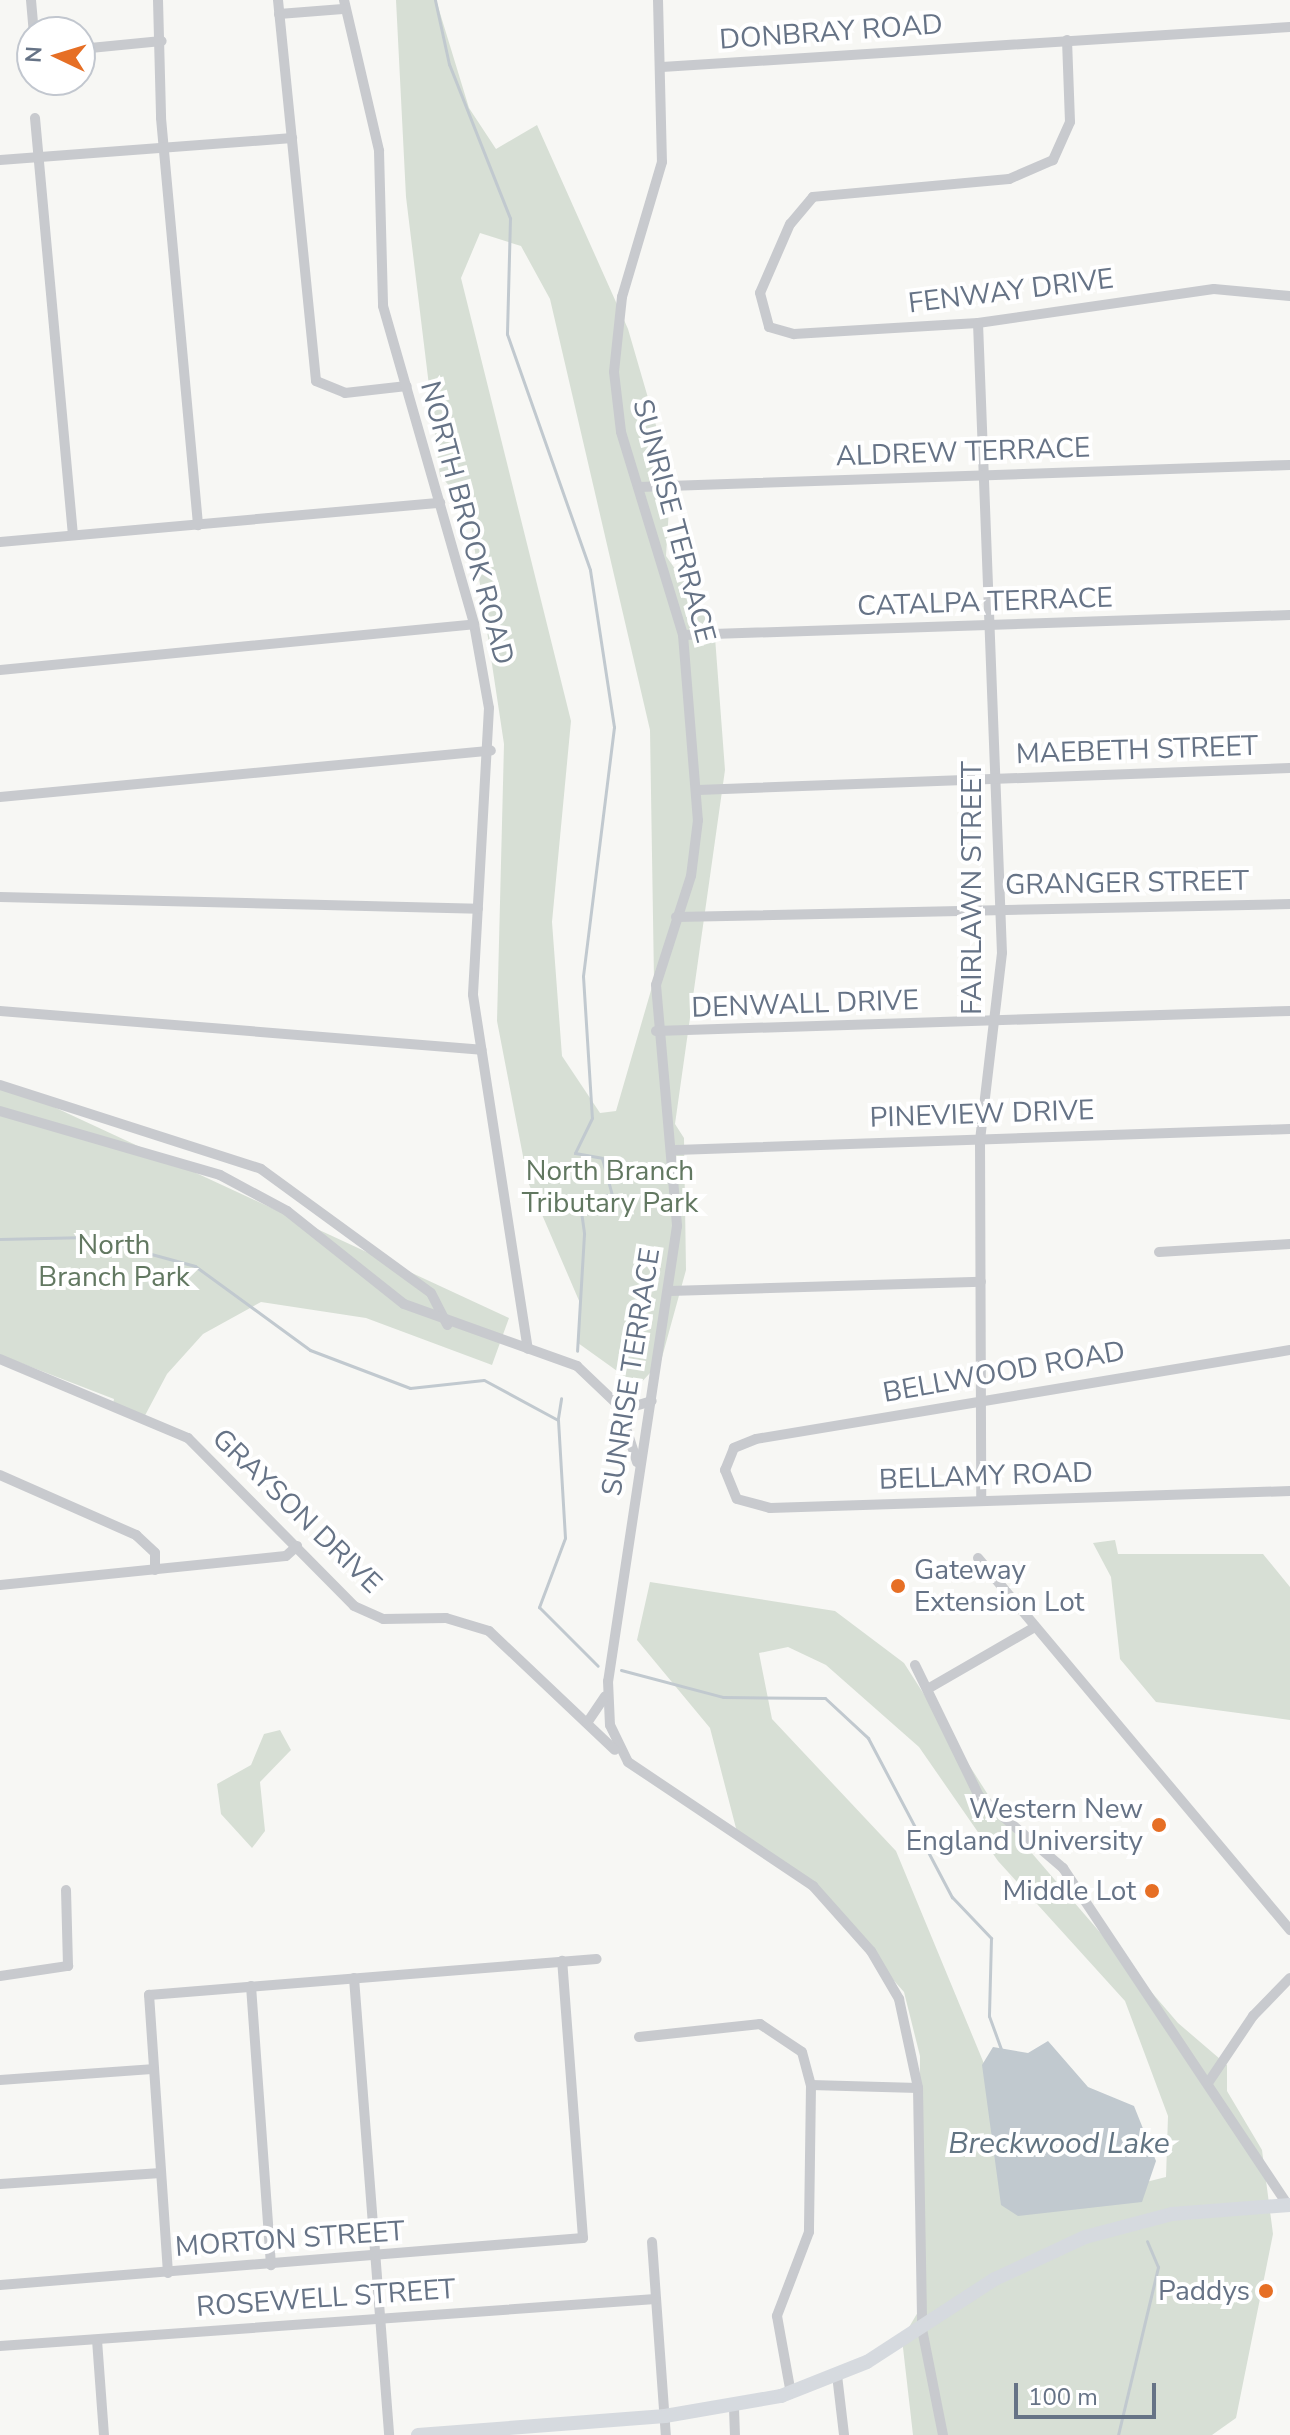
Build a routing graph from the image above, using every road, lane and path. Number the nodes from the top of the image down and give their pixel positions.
1 (158, 0) edge
2 (278, 0) edge
3 (658, 0) edge
4 (344, 4) edge
5 (279, 14) junction
6 (1290, 27) edge
7 (1067, 40) junction
8 (162, 41) junction
9 (96, 47) edge
10 (662, 67) junction
11 (35, 118) dead end
12 (292, 138) junction
13 (164, 148) junction
14 (39, 157) junction
15 (0, 160) edge
16 (1290, 296) edge
17 (978, 323) junction
18 (407, 386) junction
19 (1290, 465) edge
20 (987, 475) junction
21 (639, 487) junction
22 (440, 503) junction
23 (198, 525) junction
24 (73, 534) junction
25 (0, 542) edge
26 (1290, 615) edge
27 (474, 624) junction
28 (991, 627) junction
29 (683, 635) junction
30 (0, 670) edge
31 (491, 751) junction
32 (1290, 768) edge
33 (997, 780) junction
34 (698, 790) junction
35 (0, 797) edge
36 (0, 897) edge
37 (1290, 904) edge
38 (478, 909) junction
39 (999, 910) junction
40 (676, 917) junction
41 (0, 1011) edge
42 (1290, 1011) edge
43 (997, 1023) junction
44 (656, 1031) junction
45 (481, 1050) junction
46 (0, 1085) edge
47 (0, 1111) edge
48 (1290, 1129) edge
49 (980, 1140) junction
50 (676, 1150) junction
51 (1290, 1244) edge
52 (1159, 1252) dead end
53 (981, 1282) junction
54 (669, 1291) junction
55 (447, 1325) junction
56 (528, 1349) junction
57 (1290, 1350) edge
58 (0, 1359) edge
59 (984, 1400) junction
60 (652, 1401) junction
61 (622, 1410) junction
62 (730, 1452) joint
63 (0, 1475) edge
64 (638, 1479) junction
65 (1290, 1491) edge
66 (981, 1500) junction
67 (297, 1546) junction
68 (978, 1558) dead end
69 (155, 1570) junction
70 (0, 1585) edge
71 (1033, 1628) junction
72 (915, 1665) dead end
73 (608, 1681) junction
74 (931, 1687) junction
75 (587, 1723) junction
76 (622, 1757) junction
77 (66, 1890) dead end
78 (1290, 1930) edge
79 (597, 1959) dead end
80 (562, 1961) junction
81 (0, 1976) edge
82 (354, 1978) junction
83 (1290, 1978) edge
84 (251, 1986) junction
85 (639, 2037) dead end
86 (152, 2069) junction
87 (0, 2080) edge
88 (1208, 2083) junction
89 (811, 2085) junction
90 (918, 2088) junction
91 (161, 2173) junction
92 (0, 2184) edge
93 (1289, 2205) edge
94 (652, 2242) dead end
95 (373, 2257) junction
96 (271, 2265) junction
97 (168, 2273) junction
98 (0, 2285) edge
99 (655, 2299) junction
100 (377, 2317) junction
101 (922, 2329) junction
102 (97, 2340) junction
103 (0, 2346) edge
104 (837, 2375) junction
105 (791, 2394) junction
106 (734, 2408) junction
107 (665, 2416) junction
108 (104, 2435) edge
109 (389, 2435) edge
110 (418, 2435) edge
111 (666, 2435) edge
112 (735, 2435) edge
113 (844, 2435) edge
114 (943, 2435) edge

1 - 8 street
2 - 5 street
3 - 10 street, SUNRISE TERRACE
4 - 5 street
4 - 18 street, NORTH BROOK ROAD
5 - 12 street
6 - 7 street, DONBRAY ROAD
7 - 10 street, DONBRAY ROAD
7 - 17 street, FENWAY DRIVE
8 - 9 street
8 - 13 street
10 - 21 street, SUNRISE TERRACE
11 - 14 street
12 - 13 street
12 - 18 street
13 - 14 street
13 - 23 street
14 - 15 street
14 - 24 street
16 - 17 street, FENWAY DRIVE
17 - 20 street, FAIRLAWN STREET
18 - 22 street, NORTH BROOK ROAD
19 - 20 street, ALDREW TERRACE
20 - 21 street, ALDREW TERRACE
20 - 28 street, FAIRLAWN STREET
21 - 29 street, SUNRISE TERRACE
22 - 23 street
22 - 27 street, NORTH BROOK ROAD
23 - 24 street
24 - 25 street
26 - 28 street, CATALPA TERRACE
27 - 30 street
27 - 31 street, NORTH BROOK ROAD
28 - 29 street, CATALPA TERRACE
28 - 33 street, FAIRLAWN STREET
29 - 34 street, SUNRISE TERRACE
31 - 35 street
31 - 38 street, NORTH BROOK ROAD
32 - 33 street, MAEBETH STREET
33 - 34 street, MAEBETH STREET
33 - 39 street, FAIRLAWN STREET
34 - 40 street, SUNRISE TERRACE
36 - 38 street
37 - 39 street, GRANGER STREET
38 - 45 street, NORTH BROOK ROAD
39 - 40 street, GRANGER STREET
39 - 43 street, FAIRLAWN STREET
40 - 44 street, SUNRISE TERRACE
41 - 45 street
42 - 43 street, DENWALL DRIVE
43 - 44 street, DENWALL DRIVE
43 - 49 street, FAIRLAWN STREET
44 - 50 street, SUNRISE TERRACE
45 - 56 street, NORTH BROOK ROAD
46 - 55 street
47 - 55 street
48 - 49 street, PINEVIEW DRIVE
49 - 50 street, PINEVIEW DRIVE
49 - 53 street, FAIRLAWN STREET
50 - 54 street, SUNRISE TERRACE
51 - 52 street
53 - 54 street
53 - 59 street, FAIRLAWN STREET
54 - 60 street, SUNRISE TERRACE
55 - 56 street
56 - 61 street
57 - 59 street, BELLWOOD ROAD
58 - 67 street, GRAYSON DRIVE
59 - 62 street, BELLWOOD ROAD
59 - 66 street, FAIRLAWN STREET
60 - 61 street
60 - 64 street, SUNRISE TERRACE
61 - 64 street
62 - 66 street, BELLAMY ROAD
63 - 69 street
64 - 73 street, SUNRISE TERRACE
65 - 66 street, BELLAMY ROAD
67 - 69 street
67 - 75 street, GRAYSON DRIVE
68 - 71 street
69 - 70 street
71 - 74 street
71 - 78 street
72 - 74 street
73 - 75 street
73 - 76 street
74 - 88 street
75 - 76 street, GRAYSON DRIVE
76 - 90 street, GRAYSON DRIVE
77 - 81 street
79 - 80 street
80 - 82 street
80 - 95 street, MORTON STREET
82 - 84 street
82 - 95 street
83 - 88 street
84 - 86 street
84 - 96 street
85 - 89 street
86 - 87 street
86 - 91 street
88 - 93 street
89 - 90 street
89 - 105 street
90 - 101 street, GRAYSON DRIVE
91 - 92 street
91 - 97 street
93 - 101 main road
94 - 99 street
95 - 96 street, MORTON STREET
95 - 100 street
96 - 97 street, MORTON STREET
97 - 98 street, MORTON STREET
99 - 100 street, ROSEWELL STREET
99 - 107 street
100 - 102 street, ROSEWELL STREET
100 - 109 street
101 - 104 main road
101 - 114 street, GRAYSON DRIVE
102 - 103 street, ROSEWELL STREET
102 - 108 street
104 - 105 main road
104 - 113 street
105 - 106 main road
106 - 107 main road
106 - 112 street
107 - 110 main road
107 - 111 street

